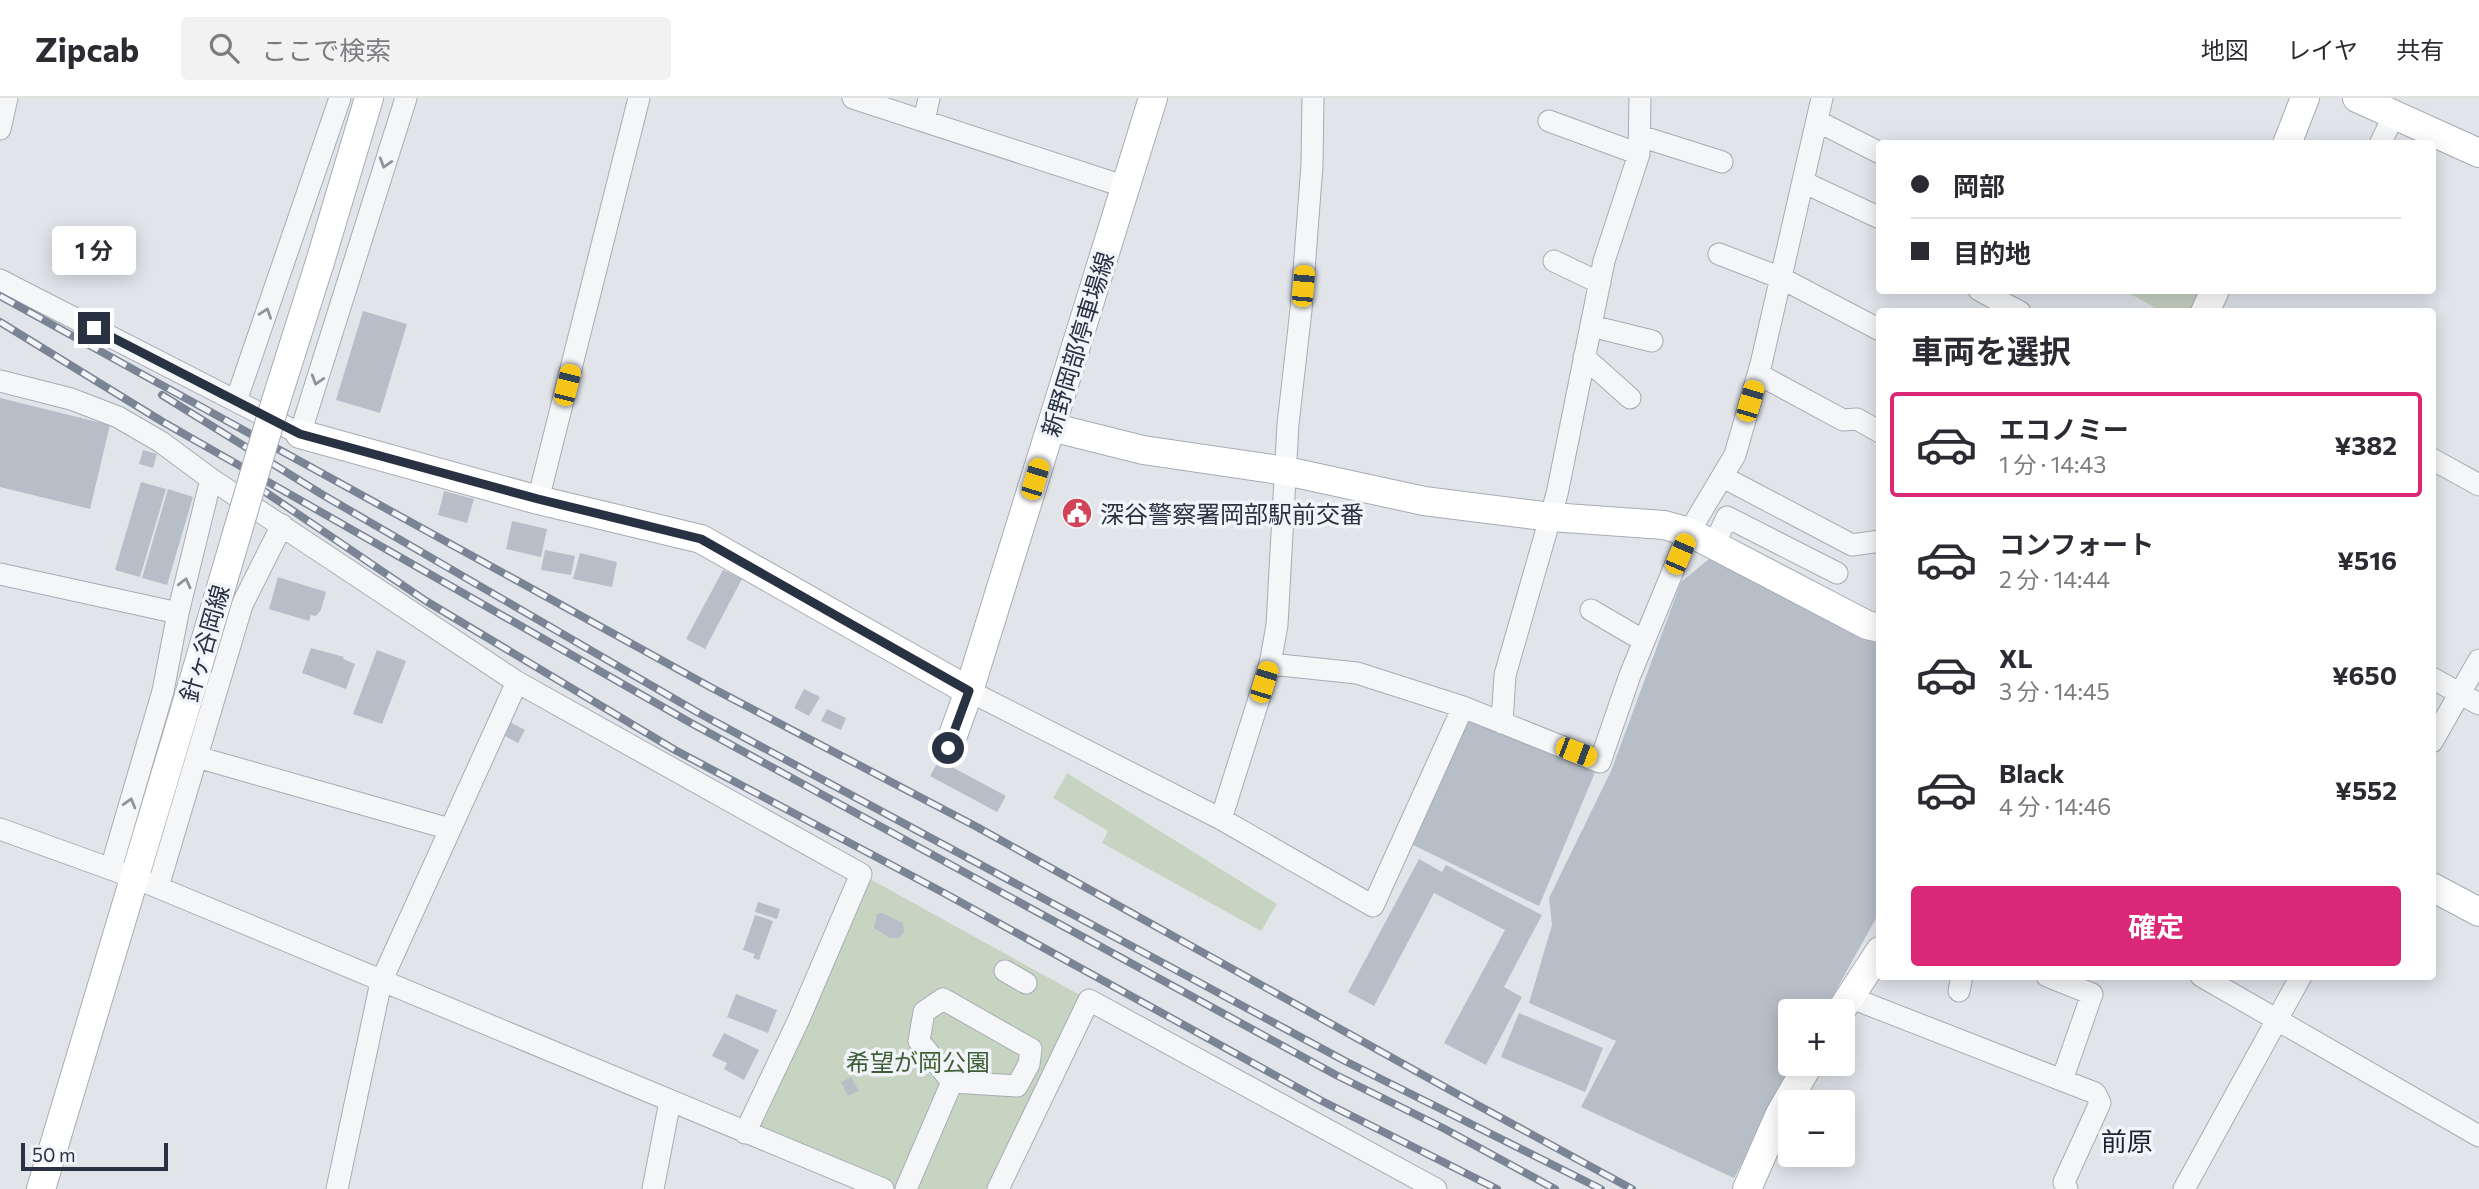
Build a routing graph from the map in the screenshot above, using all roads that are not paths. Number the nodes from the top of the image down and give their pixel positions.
1 (7, 98) edge
2 (340, 98) edge
3 (369, 98) edge
4 (406, 98) edge
5 (639, 98) edge
6 (853, 98) edge
7 (929, 98) edge
8 (1153, 98) edge
9 (1313, 98) edge
10 (1640, 98) edge
11 (1822, 98) edge
12 (2305, 98) edge
13 (2357, 98) edge
14 (2395, 115) junction
15 (923, 121) junction
16 (1549, 121) dead end
17 (1817, 121) junction
18 (0, 129) edge
19 (2289, 140) edge
20 (2382, 140) edge
21 (1640, 145) junction
22 (2477, 146) edge
23 (1876, 151) edge
24 (1721, 162) dead end
25 (1802, 182) junction
26 (1126, 187) junction
27 (1876, 216) edge
28 (1719, 254) dead end
29 (1554, 261) dead end
30 (1781, 278) junction
31 (0, 280) edge
32 (1600, 283) junction
33 (1986, 294) edge
34 (2013, 308) edge
35 (1591, 326) junction
36 (1876, 328) edge
37 (1652, 341) dead end
38 (1584, 357) junction
39 (1758, 374) junction
40 (0, 381) edge
41 (1630, 398) dead end
42 (236, 401) junction
43 (1051, 427) junction
44 (1876, 430) edge
45 (300, 434) junction
46 (2436, 461) edge
47 (1286, 471) junction
48 (1723, 477) junction
49 (211, 479) junction
50 (2479, 485) edge
51 (538, 499) junction
52 (1551, 517) junction
53 (282, 525) junction
54 (1689, 532) junction
55 (1876, 542) edge
56 (1714, 545) junction
57 (1837, 573) dead end
58 (0, 574) edge
59 (1591, 610) dead end
60 (178, 612) junction
61 (1876, 627) edge
62 (1644, 641) junction
63 (2479, 660) edge
64 (1270, 664) junction
65 (2436, 680) edge
66 (517, 682) junction
67 (969, 691) junction
68 (2460, 694) junction
69 (2479, 704) edge
70 (1462, 707) junction
71 (1502, 723) junction
72 (2436, 735) edge
73 (948, 748) dead end
74 (197, 757) junction
75 (1221, 819) junction
76 (0, 829) edge
77 (450, 829) junction
78 (134, 878) junction
79 (2436, 889) edge
80 (2479, 912) edge
81 (1876, 957) edge
82 (1005, 971) dead end
83 (2058, 980) edge
84 (2208, 980) edge
85 (2299, 980) edge
86 (381, 982) junction
87 (1026, 983) dead end
88 (1848, 999) edge
89 (1855, 1008) edge
90 (2276, 1021) junction
91 (1803, 1076) edge
92 (2062, 1080) junction
93 (952, 1082) junction
94 (670, 1101) junction
95 (745, 1133) junction
96 (2479, 1136) edge
97 (41, 1189) edge
98 (337, 1189) edge
99 (653, 1189) edge
100 (883, 1189) edge
101 (906, 1189) edge
102 (998, 1189) edge
103 (1436, 1189) edge
104 (1746, 1189) edge
105 (2067, 1189) edge
106 (2184, 1189) edge

1 - 18 street
42 -> 2 street
3 - 78 main road, 針ヶ谷岡線, bridge
4 -> 45 street
5 - 51 street
6 - 15 street
7 - 15 street
8 - 26 main road, 新野岡部停車場線
9 - 47 street
10 - 21 street
11 - 17 street
12 - 19 main road
13 - 14 main road
14 - 20 street
14 - 22 main road
15 - 26 street
16 - 21 street
17 - 23 street
17 - 25 street
21 - 24 street
21 - 32 street
25 - 27 street
25 - 30 street
26 - 43 main road, 新野岡部停車場線
28 - 30 street
29 - 32 street
30 - 36 street
30 - 39 street
31 - 42 street
32 - 35 street
33 - 34 street
35 - 37 street
35 - 38 street
38 - 41 street
38 - 52 street
39 - 44 street
39 - 48 street
40 - 49 street
42 - 45 street
43 - 47 main road
43 - 67 main road, 新野岡部停車場線
45 - 51 main road
46 - 50 street
47 - 52 main road
47 - 64 street
48 - 54 street
48 - 55 street
49 - 53 street
60 -> 49 street
51 - 67 main road
52 - 54 main road
52 - 71 street
53 - 66 street
53 - 74 street
54 - 56 main road
54 - 62 street
56 - 57 street
56 - 61 main road
58 - 60 street
59 - 62 street
78 -> 60 street
62 - 71 street
63 - 68 street
64 - 70 street
64 - 75 street
65 - 68 street
66 - 77 street
66 - 95 street
67 - 73 main road, 新野岡部停車場線
67 - 75 street
68 - 69 street
68 - 72 street
70 - 71 street
70 - 75 street
74 - 77 street
74 - 78 street
76 - 78 street
77 - 86 street
78 - 86 street
78 - 97 main road, 針ヶ谷岡線
79 - 80 main road
81 - 88 main road
82 - 87 street
83 - 92 street
84 - 90 street
85 - 90 street
86 - 94 street
86 - 98 street
89 - 92 street
90 - 96 street
90 - 106 street
91 - 104 main road
92 - 105 street
93 - 93 street
93 - 101 street
94 - 95 street
94 - 99 street
95 - 100 street
102 - 103 street

